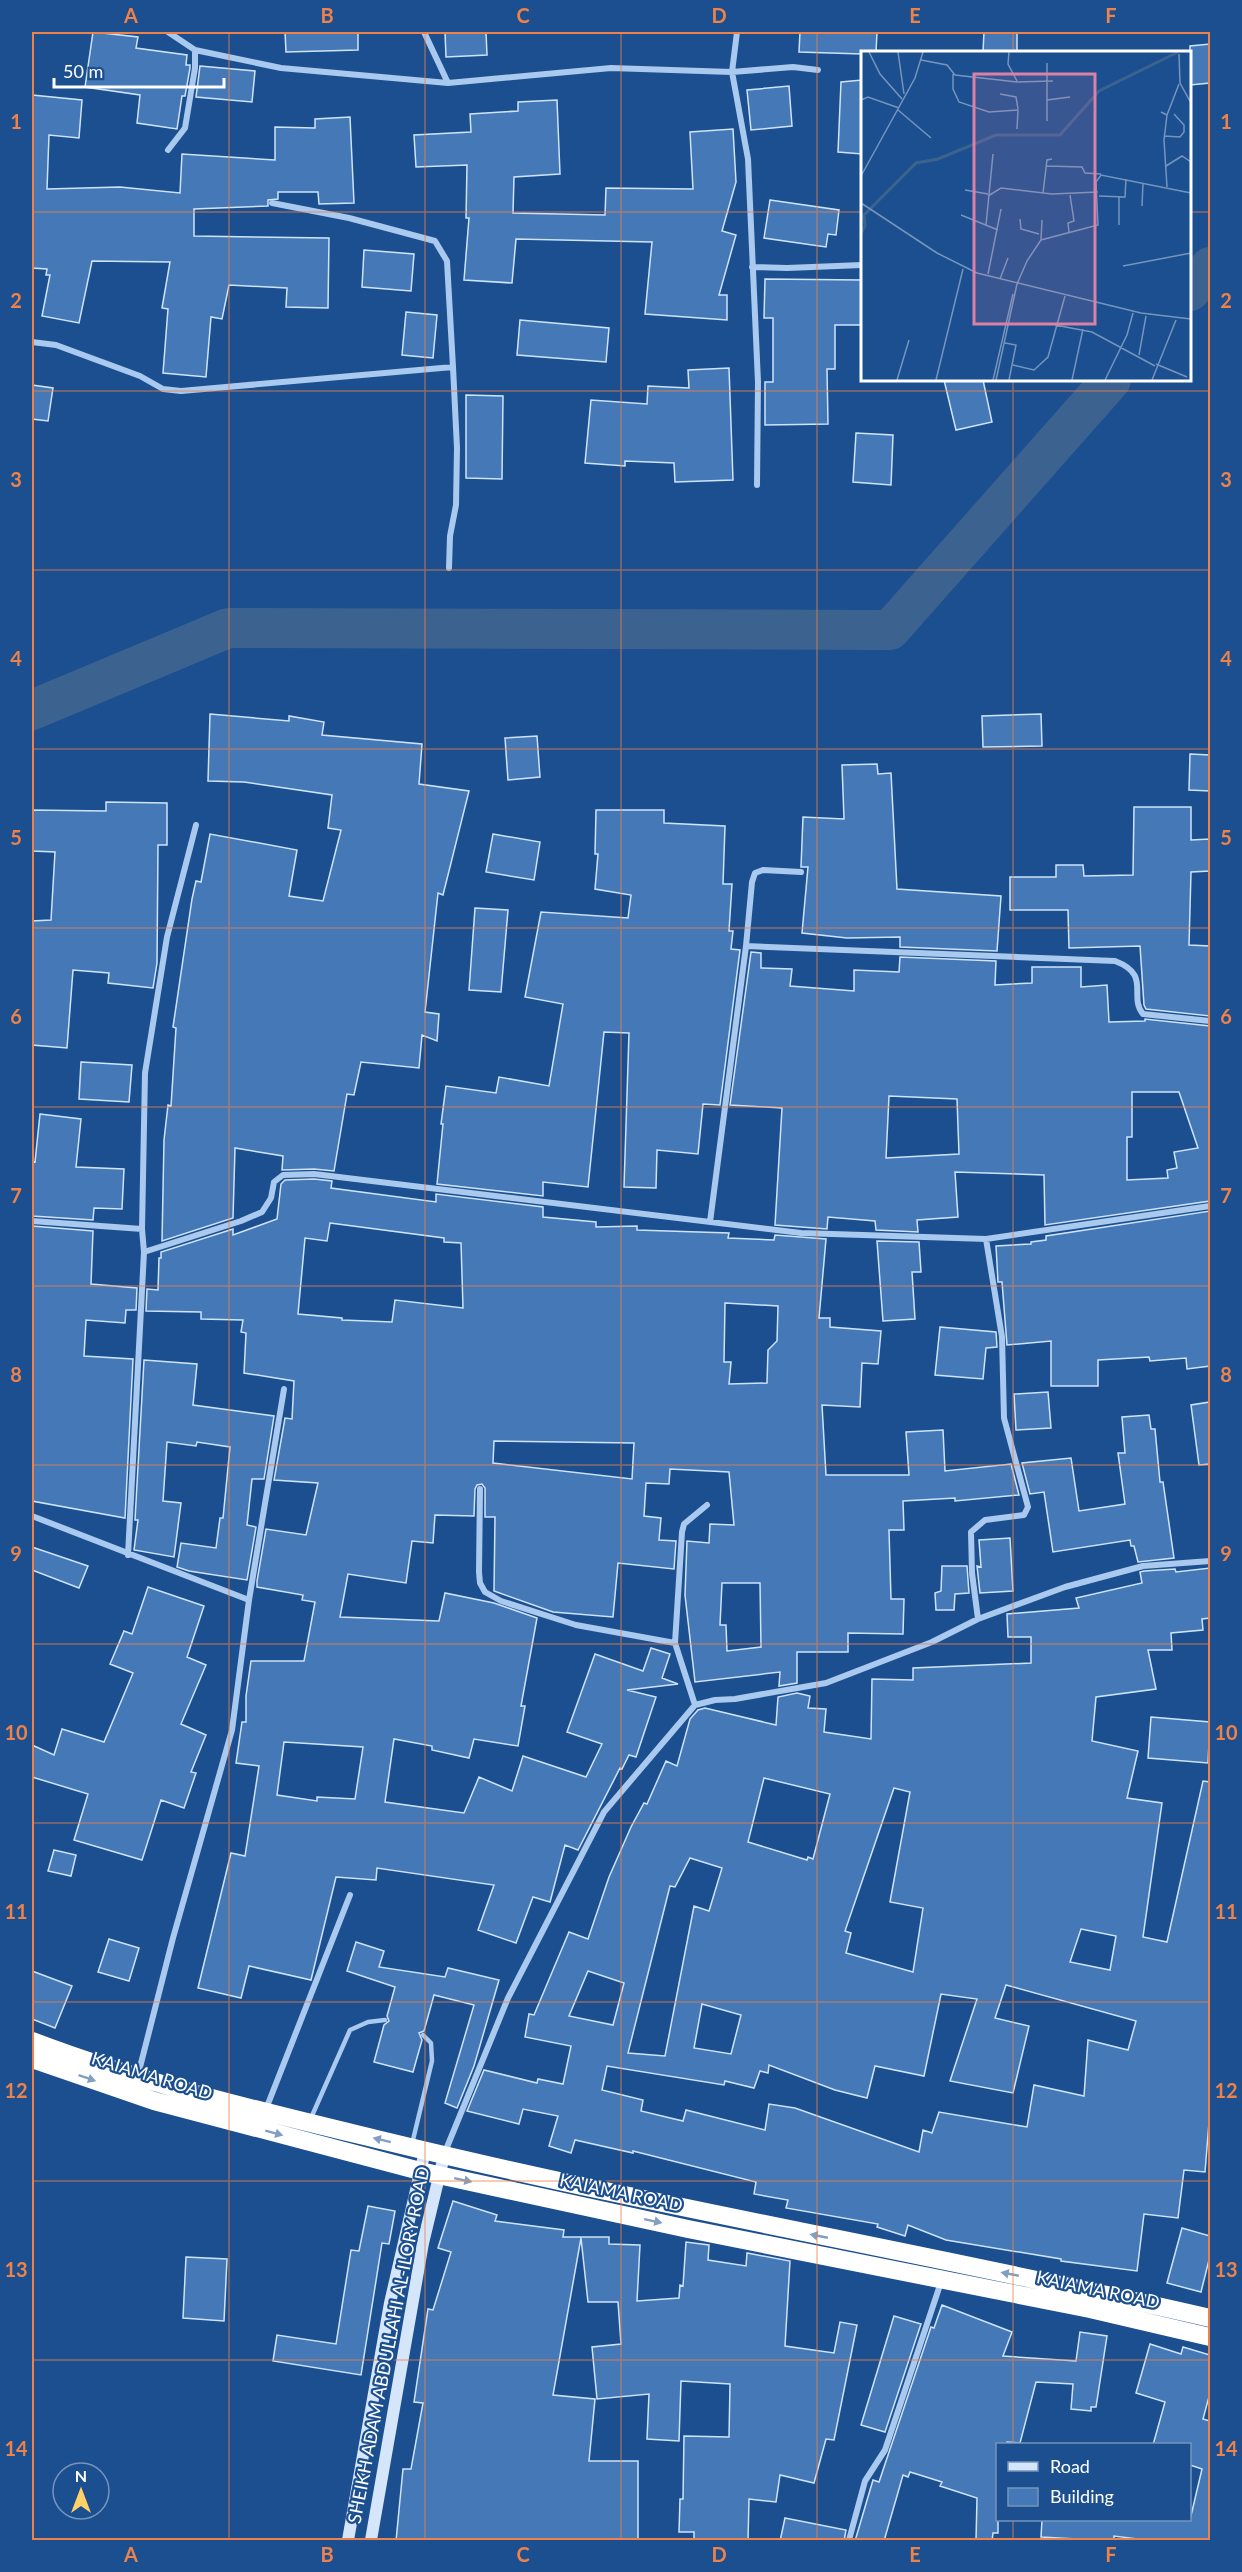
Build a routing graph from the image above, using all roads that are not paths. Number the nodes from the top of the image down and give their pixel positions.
1 (168, 32) edge
2 (424, 32) edge
3 (737, 32) edge
4 (195, 50) junction
5 (818, 70) dead end
6 (732, 72) junction
7 (448, 83) junction
8 (168, 150) dead end
9 (272, 203) dead end
10 (861, 265) edge
11 (752, 267) junction
12 (32, 342) edge
13 (453, 367) junction
14 (757, 485) dead end
15 (449, 567) dead end
16 (196, 825) dead end
17 (801, 872) dead end
18 (746, 946) junction
19 (1210, 1021) edge
20 (1210, 1206) edge
21 (32, 1221) edge
22 (710, 1222) junction
23 (142, 1229) junction
24 (986, 1239) junction
25 (144, 1252) junction
26 (284, 1389) dead end
27 (480, 1489) dead end
28 (707, 1505) dead end
29 (32, 1516) edge
30 (128, 1555) junction
31 (1210, 1561) edge
32 (249, 1600) junction
33 (978, 1619) junction
34 (675, 1643) junction
35 (695, 1705) junction
36 (350, 1894) dead end
37 (385, 2020) dead end
38 (423, 2035) dead end
39 (32, 2041) edge
40 (32, 2059) edge
41 (138, 2076) junction
42 (264, 2112) junction
43 (309, 2123) junction
44 (418, 2149) junction
45 (444, 2156) junction
46 (420, 2171) junction
47 (439, 2175) junction
48 (942, 2279) junction
49 (1210, 2318) edge
50 (1210, 2337) edge
51 (348, 2541) edge
52 (371, 2541) edge
53 (849, 2541) edge

1 - 4 street
2 - 7 street
3 - 6 street
4 - 7 street
4 - 8 street
5 - 6 street
6 - 7 street
6 - 11 street
9 - 13 street
10 - 11 street
11 - 14 street
12 - 13 street
13 - 15 street
16 - 23 street
17 - 18 street
18 - 19 street
18 - 22 street
20 - 24 street
21 - 23 street
22 - 24 street
22 - 25 street
23 - 25 street
24 - 33 street
25 - 30 street
26 - 32 street
27 - 34 street
28 - 34 street
29 - 30 street
30 - 32 street
31 - 33 street
32 - 41 street
33 - 35 street
34 - 35 street
35 - 45 street
36 - 42 street
37 - 43 lane
38 - 44 lane
39 - 41 highway, KAIAMA ROAD
40 -> 46 highway, KAIAMA ROAD
41 - 42 highway, KAIAMA ROAD
42 - 43 highway, KAIAMA ROAD
44 -> 43 highway, KAIAMA ROAD
44 - 45 highway, KAIAMA ROAD
44 - 46 street, SHEIKH ADAM ABDULLAHI AL-ILORY ROAD
45 - 47 street, SHEIKH ADAM ABDULLAHI AL-ILORY ROAD
49 -> 45 highway, KAIAMA ROAD
46 - 47 highway, KAIAMA ROAD
46 - 51 street, SHEIKH ADAM ABDULLAHI AL-ILORY ROAD
47 -> 48 highway, KAIAMA ROAD
47 - 52 street, SHEIKH ADAM ABDULLAHI AL-ILORY ROAD
48 - 50 highway, KAIAMA ROAD
48 - 53 street

